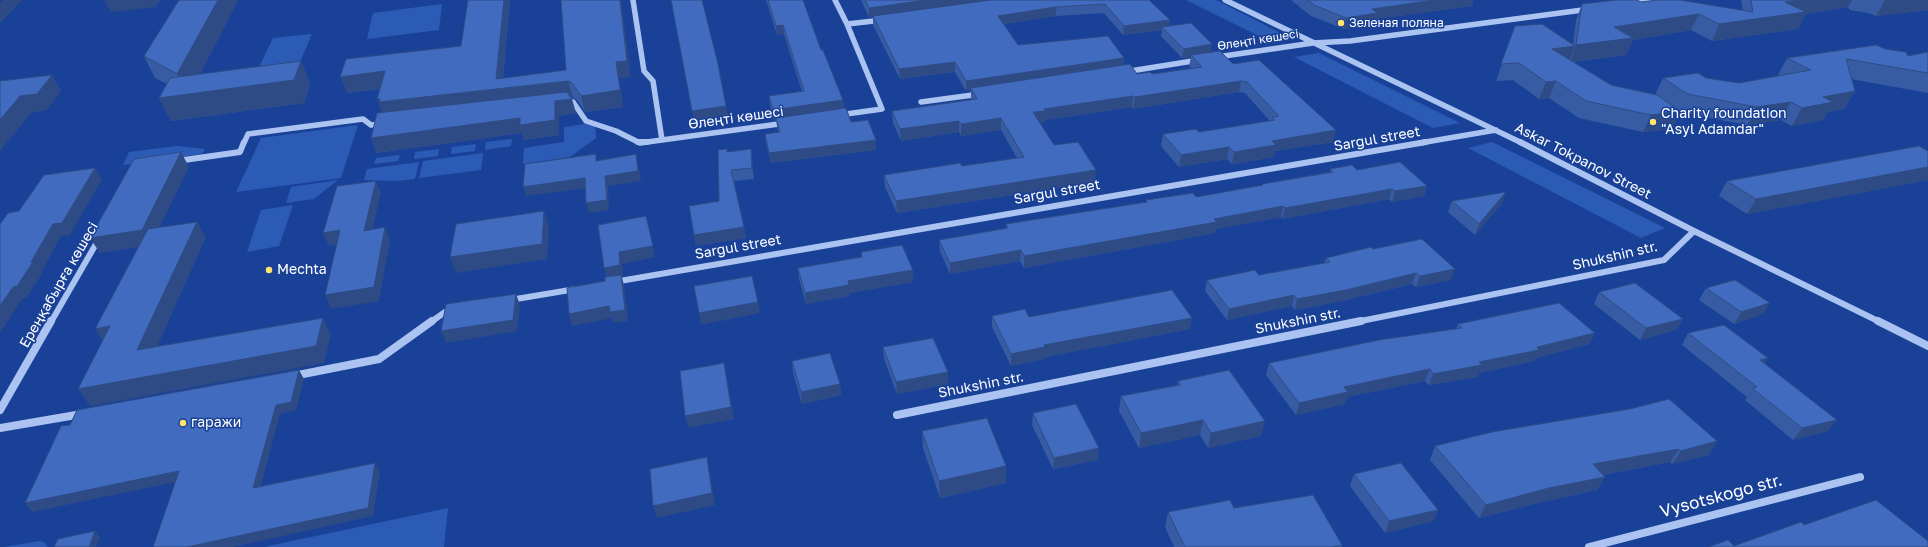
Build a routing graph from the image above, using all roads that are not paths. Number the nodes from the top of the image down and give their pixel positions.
1 (633, 0) edge
2 (835, 0) edge
3 (1225, 0) edge
4 (1655, 0) edge
5 (1633, 3) edge
6 (1595, 8) edge
7 (886, 19) edge
8 (847, 24) junction
9 (1312, 43) junction
10 (1210, 59) edge
11 (1202, 60) edge
12 (1116, 73) edge
13 (984, 93) edge
14 (921, 102) dead end
15 (557, 104) edge
16 (835, 116) edge
17 (795, 122) edge
18 (386, 124) edge
19 (1496, 130) junction
20 (662, 140) junction
21 (172, 161) edge
22 (1694, 231) junction
23 (103, 233) edge
24 (610, 283) edge
25 (586, 287) edge
26 (500, 302) edge
27 (461, 309) edge
28 (1928, 346) edge
29 (282, 378) edge
30 (0, 410) edge
31 (86, 413) edge
32 (897, 415) dead end
33 (0, 428) edge
34 (1860, 477) dead end
35 (1589, 547) edge

1 - 20 street
2 - 8 street
3 - 9 street, Askar Tokpanov Street
4 - 5 street
6 - 9 street, Өлеңті көшесі
7 - 8 street
8 - 16 street
9 - 10 street, Өлеңті көшесі
9 - 19 street, Askar Tokpanov Street
11 - 12 street, Өлеңті көшесі
13 - 14 street
15 - 20 street, Өлеңті көшесі
17 - 20 street, Өлеңті көшесі
18 - 21 street
19 - 22 street, Askar Tokpanov Street
19 - 24 street, Sargul street
22 - 28 street, Askar Tokpanov Street
22 - 32 street, Shukshin str.
23 - 30 street, Ереңқабырға көшесі
25 - 26 street
27 - 29 street
31 - 33 street
34 - 35 street, Vysotskogo str.

